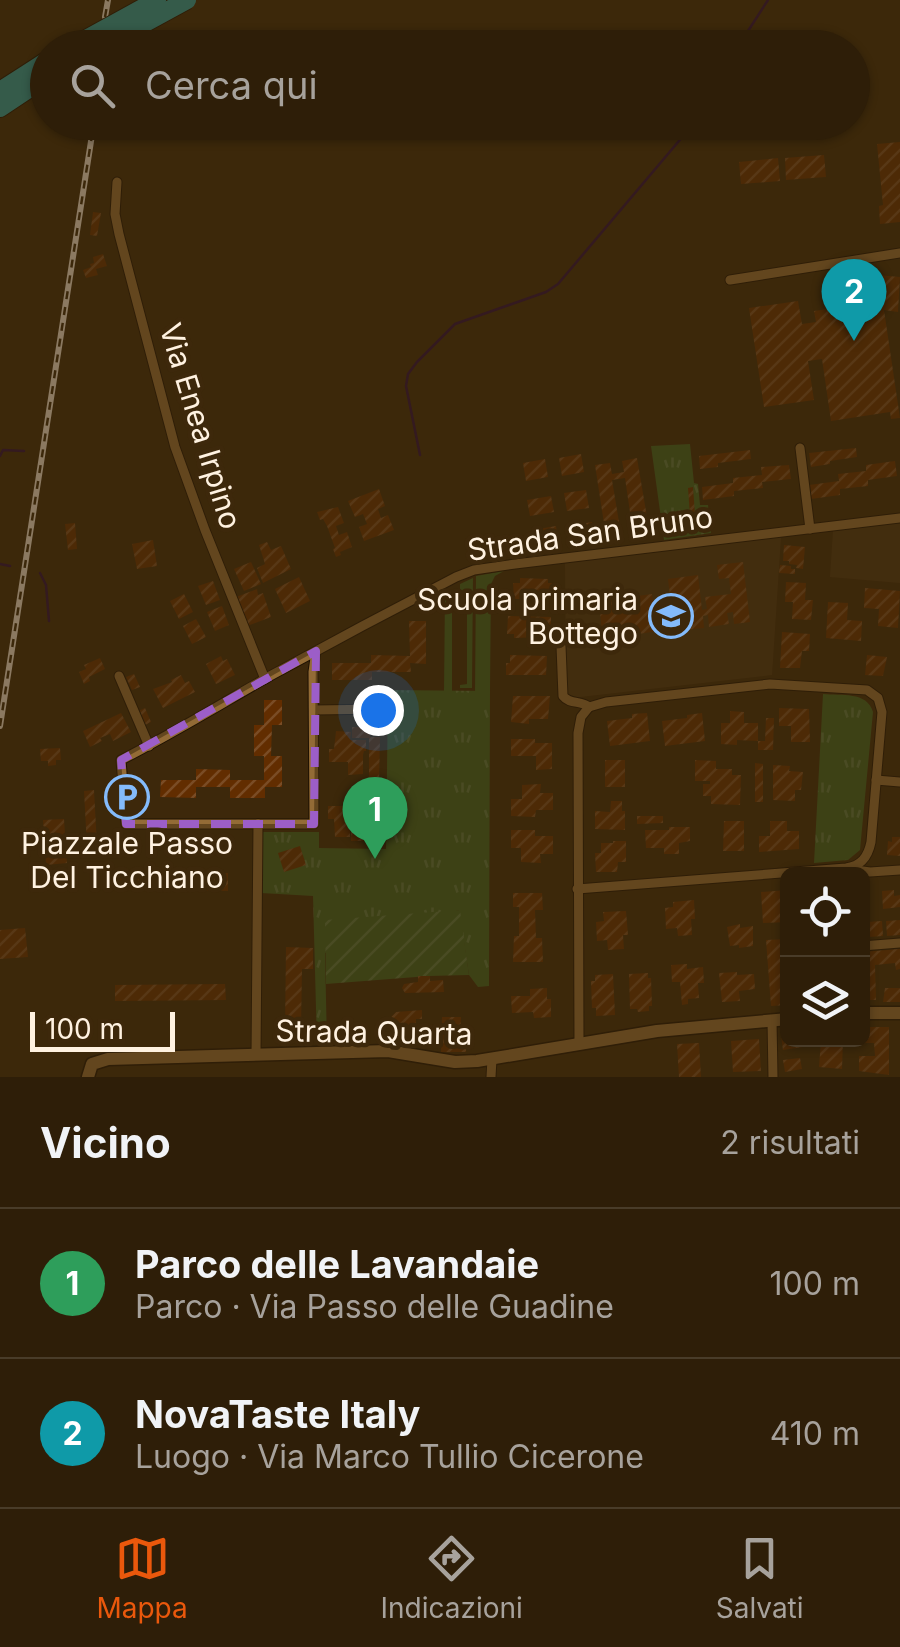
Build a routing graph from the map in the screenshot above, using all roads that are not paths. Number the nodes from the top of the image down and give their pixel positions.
1 (157, 0) edge
2 (187, 0) edge
3 (103, 30) edge
4 (131, 30) edge
5 (30, 72) edge
6 (30, 88) edge
7 (0, 91) edge
8 (0, 108) edge
9 (117, 182) dead end
10 (900, 252) edge
11 (730, 280) dead end
12 (800, 448) dead end
13 (900, 518) edge
14 (810, 529) junction
15 (561, 646) dead end
16 (316, 651) junction
17 (118, 676) dead end
18 (265, 679) junction
19 (589, 707) junction
20 (383, 709) dead end
21 (314, 710) junction
22 (149, 746) junction
23 (876, 780) junction
24 (900, 782) edge
25 (258, 824) junction
26 (851, 867) edge
27 (900, 870) edge
28 (870, 872) edge
29 (780, 873) edge
30 (577, 890) junction
31 (900, 943) edge
32 (870, 945) edge
33 (900, 1013) edge
34 (870, 1014) edge
35 (772, 1020) junction
36 (780, 1020) edge
37 (579, 1044) junction
38 (256, 1054) junction
39 (492, 1059) junction
40 (88, 1077) edge
41 (491, 1077) edge
42 (772, 1077) edge

1 - 3 highway, bridge
2 - 4 highway, bridge
5 - 7 highway
6 - 8 highway
9 - 18 street, Via Enea Irpino
10 - 11 street
12 - 14 street
13 - 14 street, Strada San Bruno
14 - 16 street, Strada San Bruno
15 - 19 street
16 - 18 street, Strada San Bruno
16 - 21 street
17 - 22 street
18 - 22 street, Strada San Bruno
19 - 23 street
19 - 30 street
20 - 21 street
21 - 25 street
22 - 25 street, Strada San Bruno
23 - 24 street
23 - 26 street
25 - 38 street
27 - 28 street
29 - 30 street
30 - 37 street
31 - 32 street
33 - 34 street
35 - 36 street, Strada Quarta
35 - 37 street, Strada Quarta
35 - 42 street
37 - 39 street, Strada Quarta
38 - 39 street, Strada Quarta
38 - 40 street, Strada Quarta
39 - 41 street

